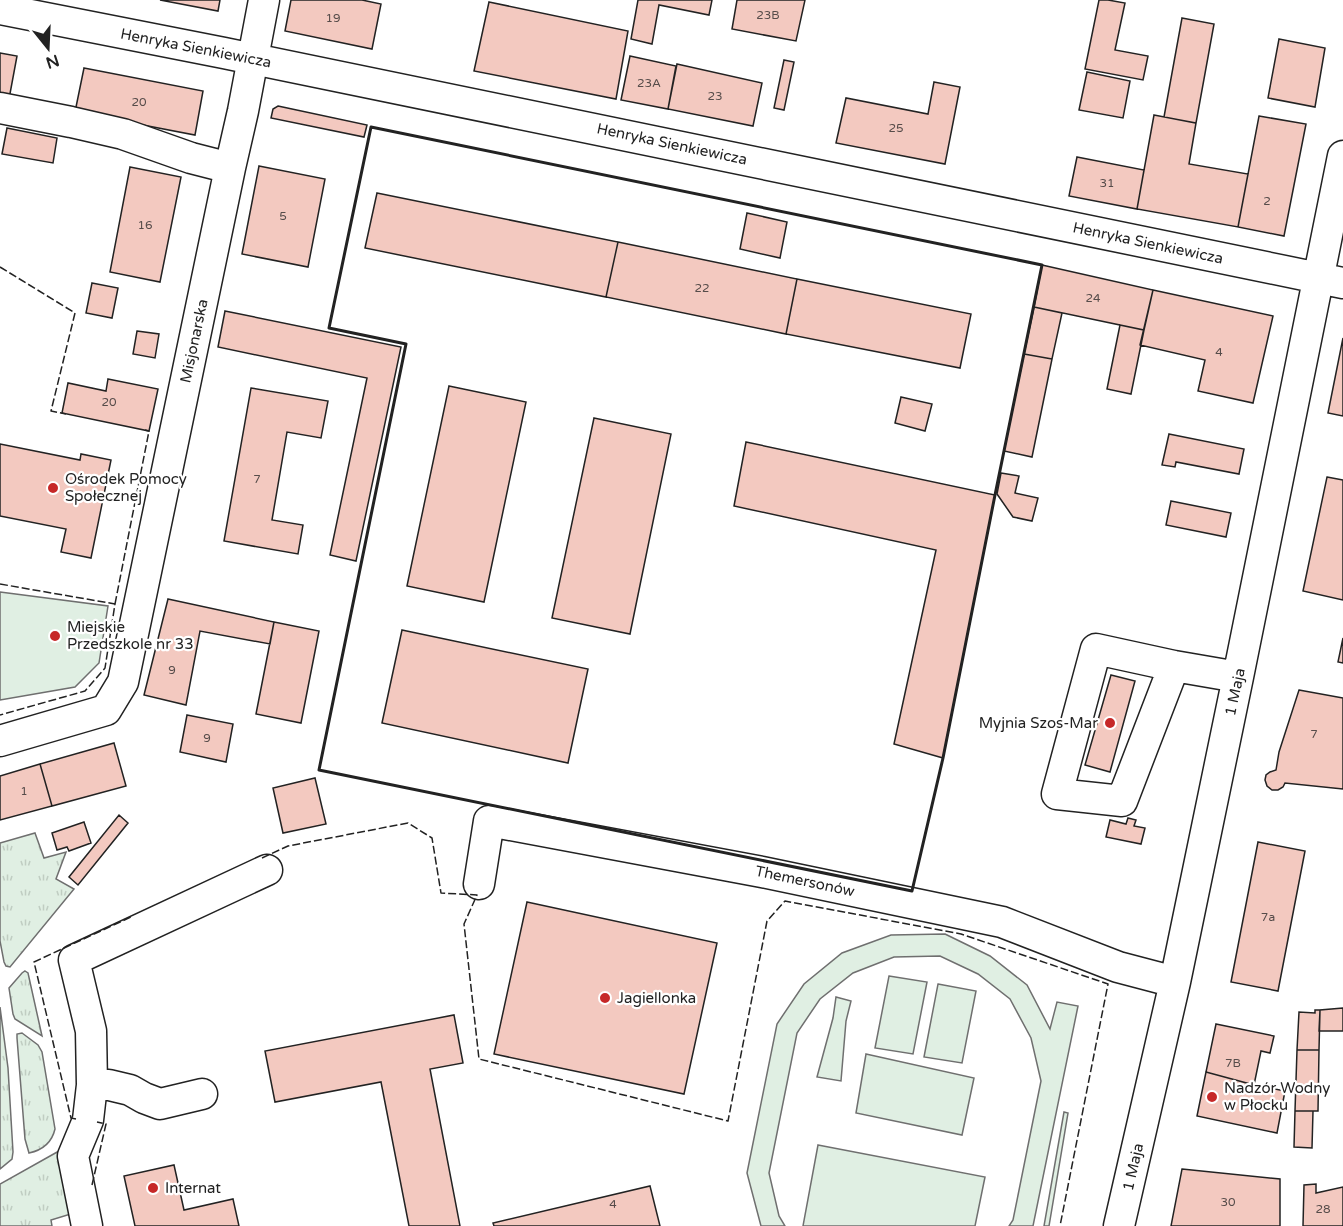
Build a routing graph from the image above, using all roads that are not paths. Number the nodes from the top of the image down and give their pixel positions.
1 (264, 0) edge
2 (0, 9) edge
3 (253, 59) junction
4 (0, 108) edge
5 (1343, 156) edge
6 (230, 168) junction
7 (1331, 281) edge
8 (1174, 666) junction
9 (1238, 677) junction
10 (0, 741) edge
11 (267, 870) dead end
12 (479, 884) dead end
13 (1175, 982) junction
14 (92, 1085) junction
15 (202, 1094) dead end
16 (87, 1226) edge
17 (1119, 1226) edge

1 - 3 street, Misjonarska
2 - 3 street, Henryka Sienkiewicza
3 - 6 street, Misjonarska
3 - 7 street, Henryka Sienkiewicza
4 - 6 street
5 - 7 street, 1 Maja
6 - 10 street, Misjonarska
7 - 9 street, 1 Maja
8 - 8 street
8 - 9 street
9 - 13 street, 1 Maja
11 - 14 street
12 - 13 street, Themersonów
13 - 17 street, 1 Maja
14 - 15 street
14 - 16 street

